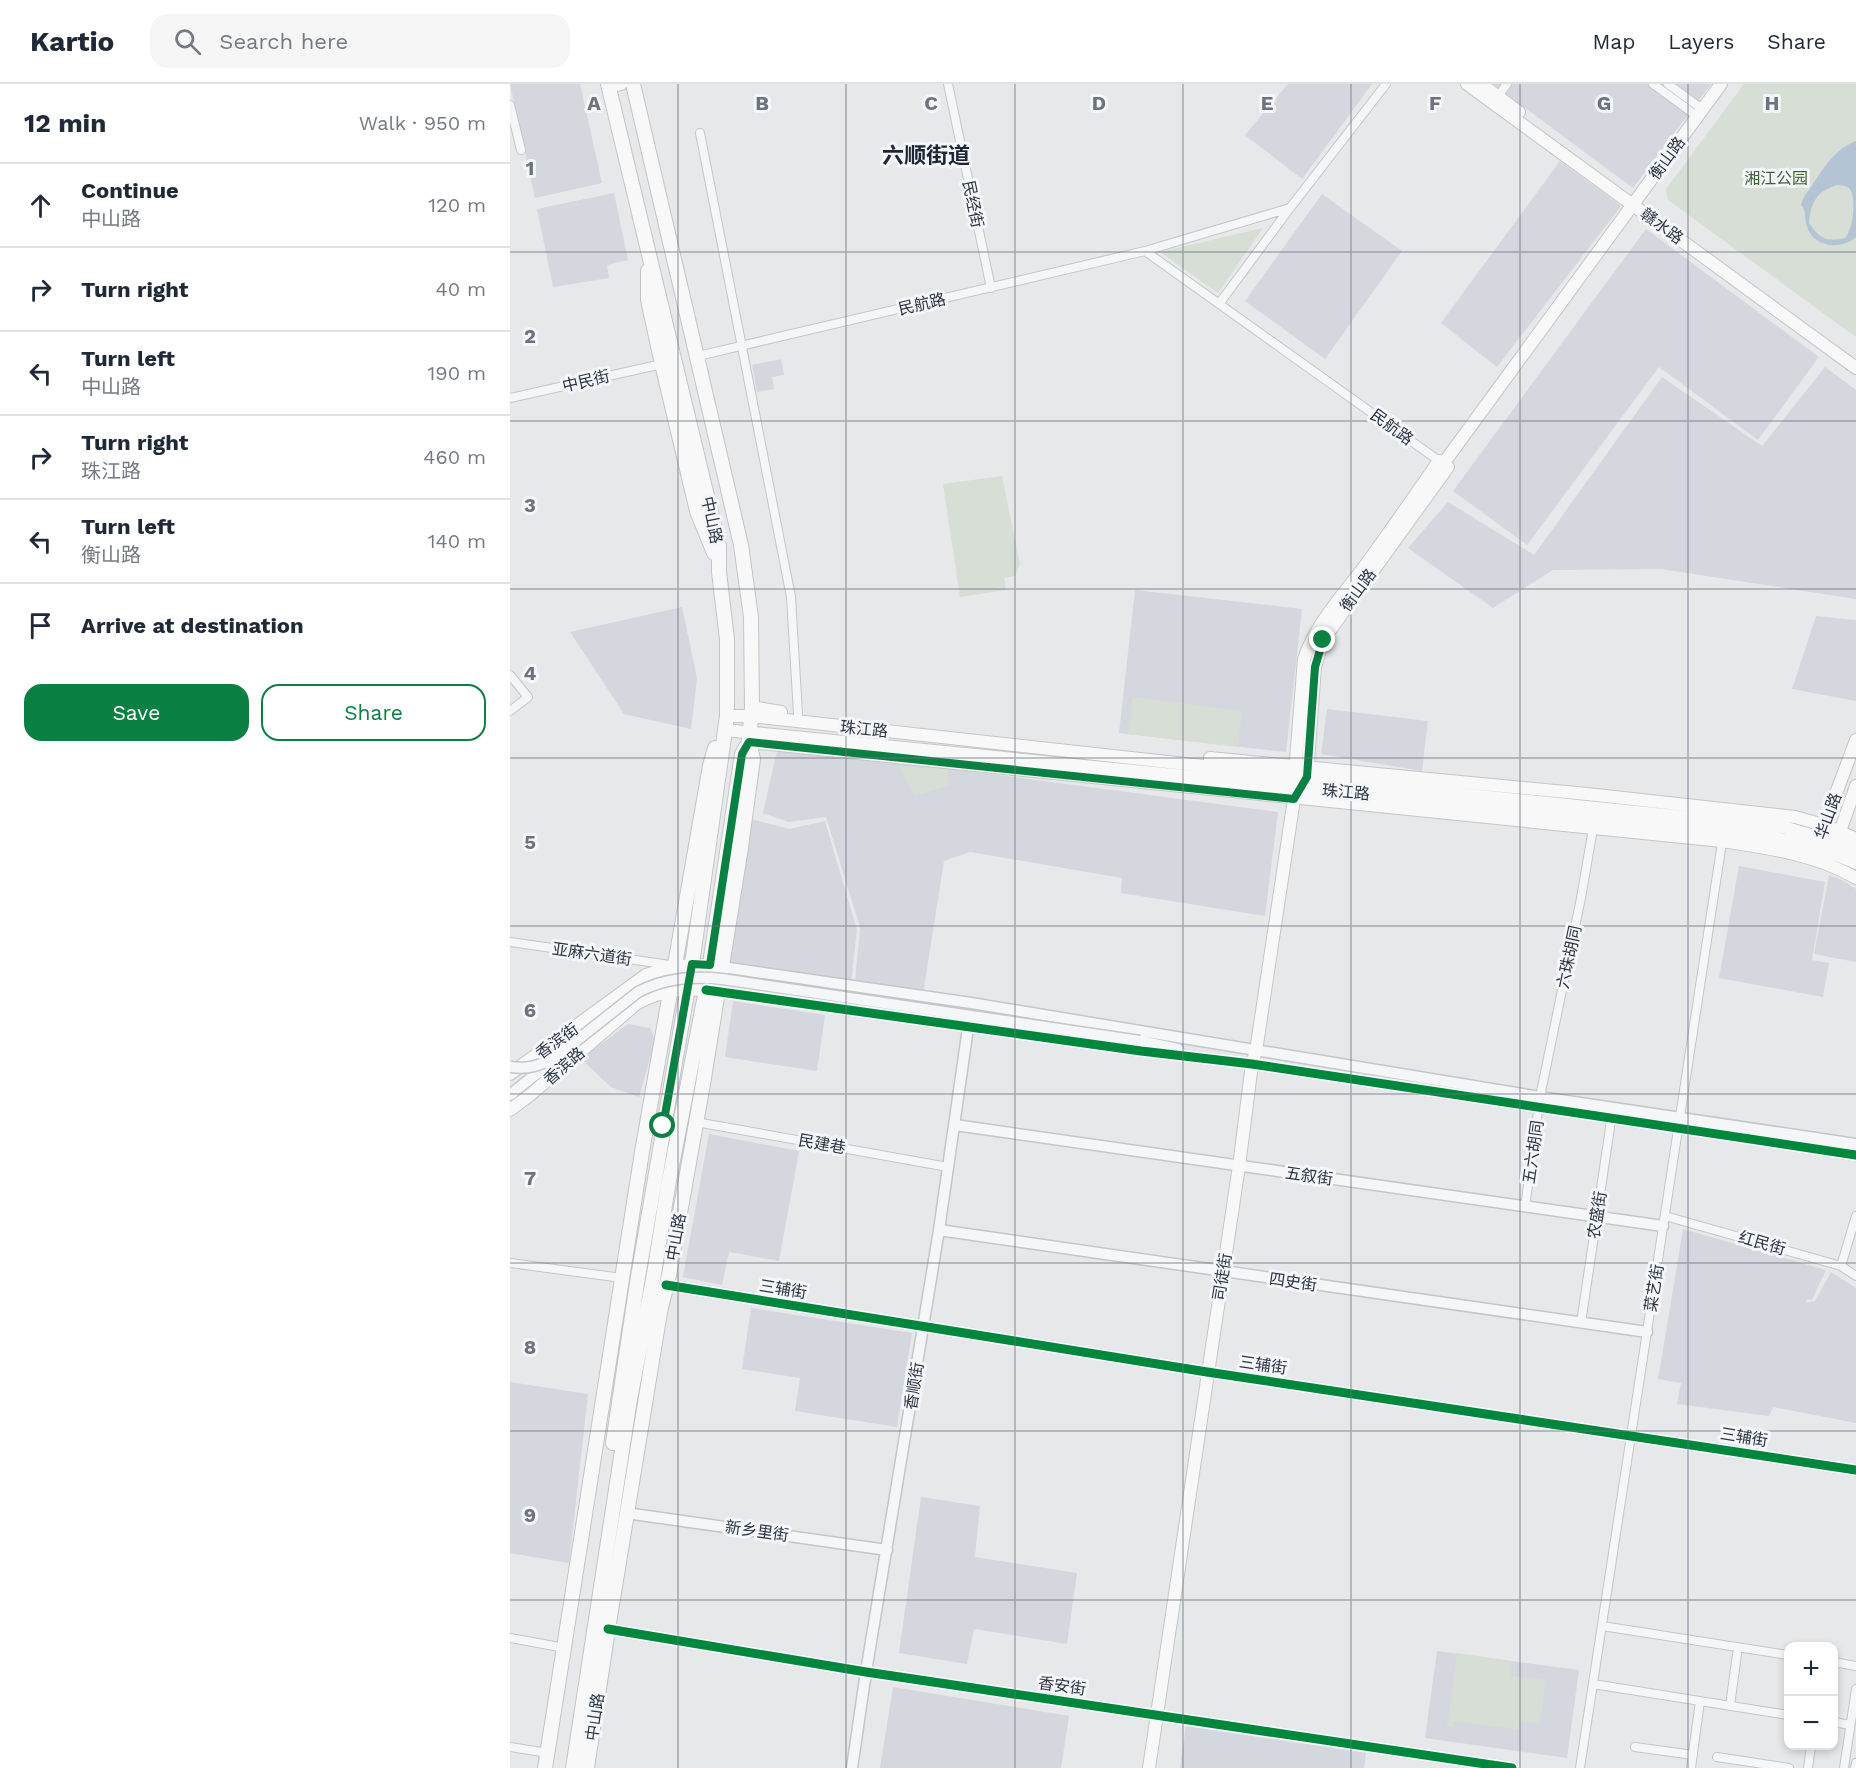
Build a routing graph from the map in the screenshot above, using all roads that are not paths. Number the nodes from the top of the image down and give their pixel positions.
1 (633, 84) edge
2 (948, 84) edge
3 (1386, 84) edge
4 (1467, 84) edge
5 (1481, 84) edge
6 (1507, 84) edge
7 (1653, 84) edge
8 (1668, 84) edge
9 (1720, 84) edge
10 (613, 85) edge
11 (1498, 96) junction
12 (510, 105) edge
13 (1699, 113) junction
14 (700, 133) dead end
15 (521, 150) dead end
16 (1635, 201) junction
17 (1290, 208) junction
18 (649, 251) junction
19 (1145, 251) junction
20 (991, 288) junction
21 (1219, 304) junction
22 (742, 345) junction
23 (698, 356) junction
24 (1856, 360) edge
25 (662, 364) junction
26 (1856, 368) edge
27 (510, 398) edge
28 (1443, 464) junction
29 (719, 569) junction
30 (510, 675) edge
31 (510, 711) edge
32 (752, 712) junction
33 (798, 714) junction
34 (726, 723) junction
35 (750, 737) junction
36 (1856, 740) edge
37 (1300, 779) junction
38 (1856, 786) edge
39 (1594, 822) junction
40 (1724, 825) junction
41 (1856, 839) edge
42 (1818, 842) junction
43 (1835, 848) junction
44 (1856, 851) edge
45 (1856, 863) edge
46 (1856, 878) edge
47 (510, 942) edge
48 (692, 964) junction
49 (675, 966) junction
50 (716, 966) junction
51 (688, 989) junction
52 (712, 990) junction
53 (670, 991) junction
54 (971, 1003) junction
55 (968, 1026) junction
56 (1256, 1052) junction
57 (557, 1056) junction
58 (1236, 1062) junction
59 (1252, 1064) junction
60 (510, 1067) edge
61 (510, 1074) edge
62 (510, 1095) edge
63 (1540, 1102) junction
64 (510, 1109) edge
65 (1612, 1113) junction
66 (696, 1122) junction
67 (1679, 1123) junction
68 (955, 1125) junction
69 (663, 1126) junction
70 (1856, 1144) edge
71 (642, 1152) junction
72 (1856, 1155) edge
73 (690, 1158) junction
74 (1239, 1166) junction
75 (948, 1167) junction
76 (655, 1173) junction
77 (668, 1186) junction
78 (1525, 1207) junction
79 (1596, 1216) junction
80 (1856, 1216) edge
81 (1664, 1221) junction
82 (939, 1230) junction
83 (510, 1263) edge
84 (640, 1264) junction
85 (1841, 1266) junction
86 (1223, 1272) junction
87 (654, 1274) junction
88 (1856, 1276) edge
89 (622, 1278) junction
90 (666, 1285) junction
91 (660, 1312) junction
92 (618, 1315) junction
93 (1581, 1323) junction
94 (923, 1326) junction
95 (1647, 1332) junction
96 (1208, 1372) junction
97 (1631, 1436) junction
98 (1856, 1470) edge
99 (626, 1513) junction
100 (887, 1550) junction
101 (1602, 1626) junction
102 (608, 1629) junction
103 (510, 1638) edge
104 (565, 1648) junction
105 (1737, 1654) dead end
106 (1784, 1654) edge
107 (1838, 1663) edge
108 (1856, 1666) edge
109 (866, 1672) junction
110 (1593, 1684) junction
111 (1856, 1689) edge
112 (1700, 1701) junction
113 (1730, 1706) junction
114 (1784, 1714) edge
115 (1156, 1715) junction
116 (1838, 1723) edge
117 (1850, 1725) junction
118 (1635, 1746) dead end
119 (510, 1747) edge
120 (1810, 1750) edge
121 (548, 1753) junction
122 (1693, 1755) junction
123 (1717, 1758) dead end
124 (1856, 1763) edge
125 (545, 1768) edge
126 (564, 1768) edge
127 (573, 1768) edge
128 (587, 1768) edge
129 (852, 1768) edge
130 (1149, 1768) edge
131 (1512, 1768) edge
132 (1580, 1768) edge
133 (1691, 1768) edge
134 (1789, 1768) edge
135 (1808, 1768) edge
136 (1844, 1768) edge
137 (1855, 1768) edge

1 - 23 main road, 中山路
2 - 20 street, 民经街
3 - 17 street
4 - 16 main road, 赣水路
5 - 11 main road, 赣水路
6 - 11 street
7 - 13 street
8 - 13 street
9 - 13 main road, 衡山路
10 - 18 main road, 中山路
11 - 16 main road, 赣水路
12 - 15 street
13 - 16 main road, 衡山路
14 - 22 street
16 - 24 main road, 赣水路
16 - 26 main road, 赣水路
16 - 28 main road, 衡山路
17 - 19 street, 民航路
17 - 21 street
18 - 25 main road
18 - 29 main road, 中山路
19 - 20 street, 民航路
19 - 21 street, 民航路
20 - 22 street, 民航路
21 - 28 street, 民航路
22 - 23 street, 民航路
22 - 33 street
23 - 32 main road, 中山路
25 - 27 street, 中民街
25 - 29 main road
28 - 37 main road, 衡山路
29 - 34 main road, 中山路
30 - 31 street
32 - 33 main road, 珠江路
32 - 34 main road, 珠江路
32 - 35 main road, 中山路
32 - 37 main road, 珠江路
33 - 37 main road, 珠江路
34 - 35 main road, 珠江路
34 - 48 main road, 中山路
34 - 49 main road
35 - 37 main road, 珠江路
35 - 50 main road, 中山路
36 - 42 main road, 华山路
37 - 39 main road, 珠江路
37 - 40 main road, 珠江路
37 - 56 main road, 司徒街
38 - 43 main road, 华山路
39 - 40 main road, 珠江路
39 - 63 street, 六珠胡同
40 - 42 main road, 珠江路
40 - 42 main road, 珠江路
40 - 67 street, 菜艺街
41 - 43 main road, 珠江路
42 - 43 main road, 珠江路
42 - 43 main road, 珠江路
43 - 44 main road, 珠江路
43 - 45 main road, 珠江路
43 - 46 main road, 珠江路
47 - 49 street, 亚麻六道街
48 - 49 main road, 香滨街
48 - 50 main road, 香滨街
48 - 51 main road, 中山路
49 - 53 main road
49 - 61 main road, 香滨街
50 - 52 main road, 中山路
50 - 54 street
51 - 52 main road, 香滨路
51 - 53 main road, 香滨路
51 - 69 main road, 中山路
52 - 55 street
52 - 66 main road, 中山路
52 - 77 main road, 中山路
53 - 64 main road, 香滨路
53 - 71 main road
54 - 55 street, 香顺街
54 - 56 street
55 - 58 street
55 - 68 street, 香顺街
56 - 59 main road, 司徒街
56 - 63 street
57 - 58 street, bridge
57 - 60 street, bridge
57 - 62 street, bridge
58 - 59 street
59 - 63 street
59 - 74 main road, 司徒街
63 - 65 street
63 - 78 street, 五六胡同
65 - 67 street
65 - 79 street, 农盛街
66 - 73 main road, 中山路
66 - 75 street, 民建巷
67 - 70 street
67 - 72 street
67 - 81 street, 菜艺街
68 - 74 street, 五叙街
68 - 75 street, 香顺街
69 - 71 main road
69 - 76 main road, 中山路
71 - 76 main road
71 - 89 main road
73 - 77 main road
73 - 90 main road, 中山路
74 - 78 street, 五叙街
74 - 86 main road, 司徒街
75 - 82 street, 香顺街
76 - 84 main road, 中山路
77 - 87 main road, 中山路
78 - 79 street, 五叙街
79 - 81 street, 五叙街
79 - 93 street, 农盛街
80 - 85 street
81 - 85 street, 红民街
81 - 95 street, 菜艺街
82 - 86 street, 四史街
82 - 94 street, 香顺街
83 - 89 street
84 - 92 main road
84 - 126 main road, 中山路
85 - 88 street, 红民街
86 - 93 street, 四史街
86 - 96 main road, 司徒街
87 - 91 main road
87 - 127 main road, 中山路
89 - 92 main road
90 - 91 main road, 中山路
90 - 94 street, 三辅街
91 - 99 main road, 中山路
92 - 104 main road
93 - 95 street, 四史街
94 - 96 street, 三辅街
94 - 100 street, 香顺街
95 - 97 street, 菜艺街
96 - 97 street, 三辅街
96 - 115 main road, 司徒街
97 - 98 street, 三辅街
97 - 101 street, 菜艺街
99 - 100 street, 新乡里街
99 - 102 main road, 中山路
100 - 109 street, 香顺街
101 - 106 street
101 - 110 street, 菜艺街
102 - 109 street, 香安街
102 - 128 main road, 中山路
103 - 104 street
104 - 121 main road
105 - 113 street
107 - 108 street
109 - 115 street, 香安街
109 - 129 street, 香顺街
110 - 112 street
110 - 132 street, 菜艺街
111 - 117 street
112 - 113 street
112 - 122 street
113 - 114 street
115 - 130 main road, 司徒街
115 - 131 street, 香安街
116 - 117 street
117 - 136 street
118 - 122 street
119 - 121 street
120 - 135 street
121 - 125 main road
122 - 133 street
123 - 134 street
124 - 137 street

